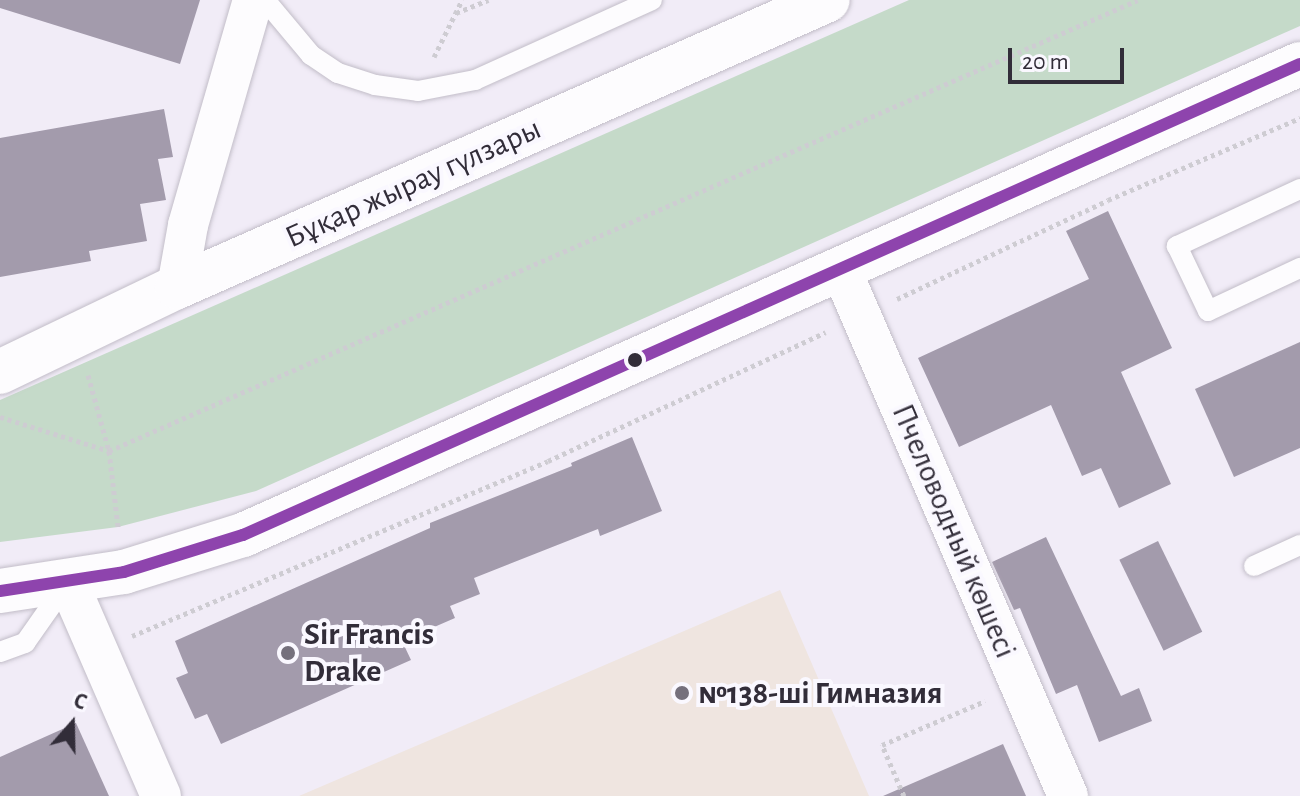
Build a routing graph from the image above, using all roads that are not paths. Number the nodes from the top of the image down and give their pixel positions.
1 (253, 0) edge
2 (265, 0) edge
3 (652, 0) edge
4 (828, 0) edge
5 (1300, 64) edge
6 (1300, 189) edge
7 (840, 267) junction
8 (1300, 268) edge
9 (177, 287) junction
10 (0, 372) edge
11 (1300, 545) edge
12 (1254, 566) dead end
13 (68, 582) junction
14 (0, 591) edge
15 (0, 652) edge
16 (161, 796) edge
17 (1068, 796) edge

1 - 9 street
2 - 3 lane
4 - 9 street, Бұқар жырау гүлзары
5 - 7 street
6 - 8 lane
7 - 13 street
7 - 17 street, Пчеловодный көшесі
9 - 10 street, Бұқар жырау гүлзары
11 - 12 lane
13 - 14 street
13 - 15 lane
13 - 16 street

